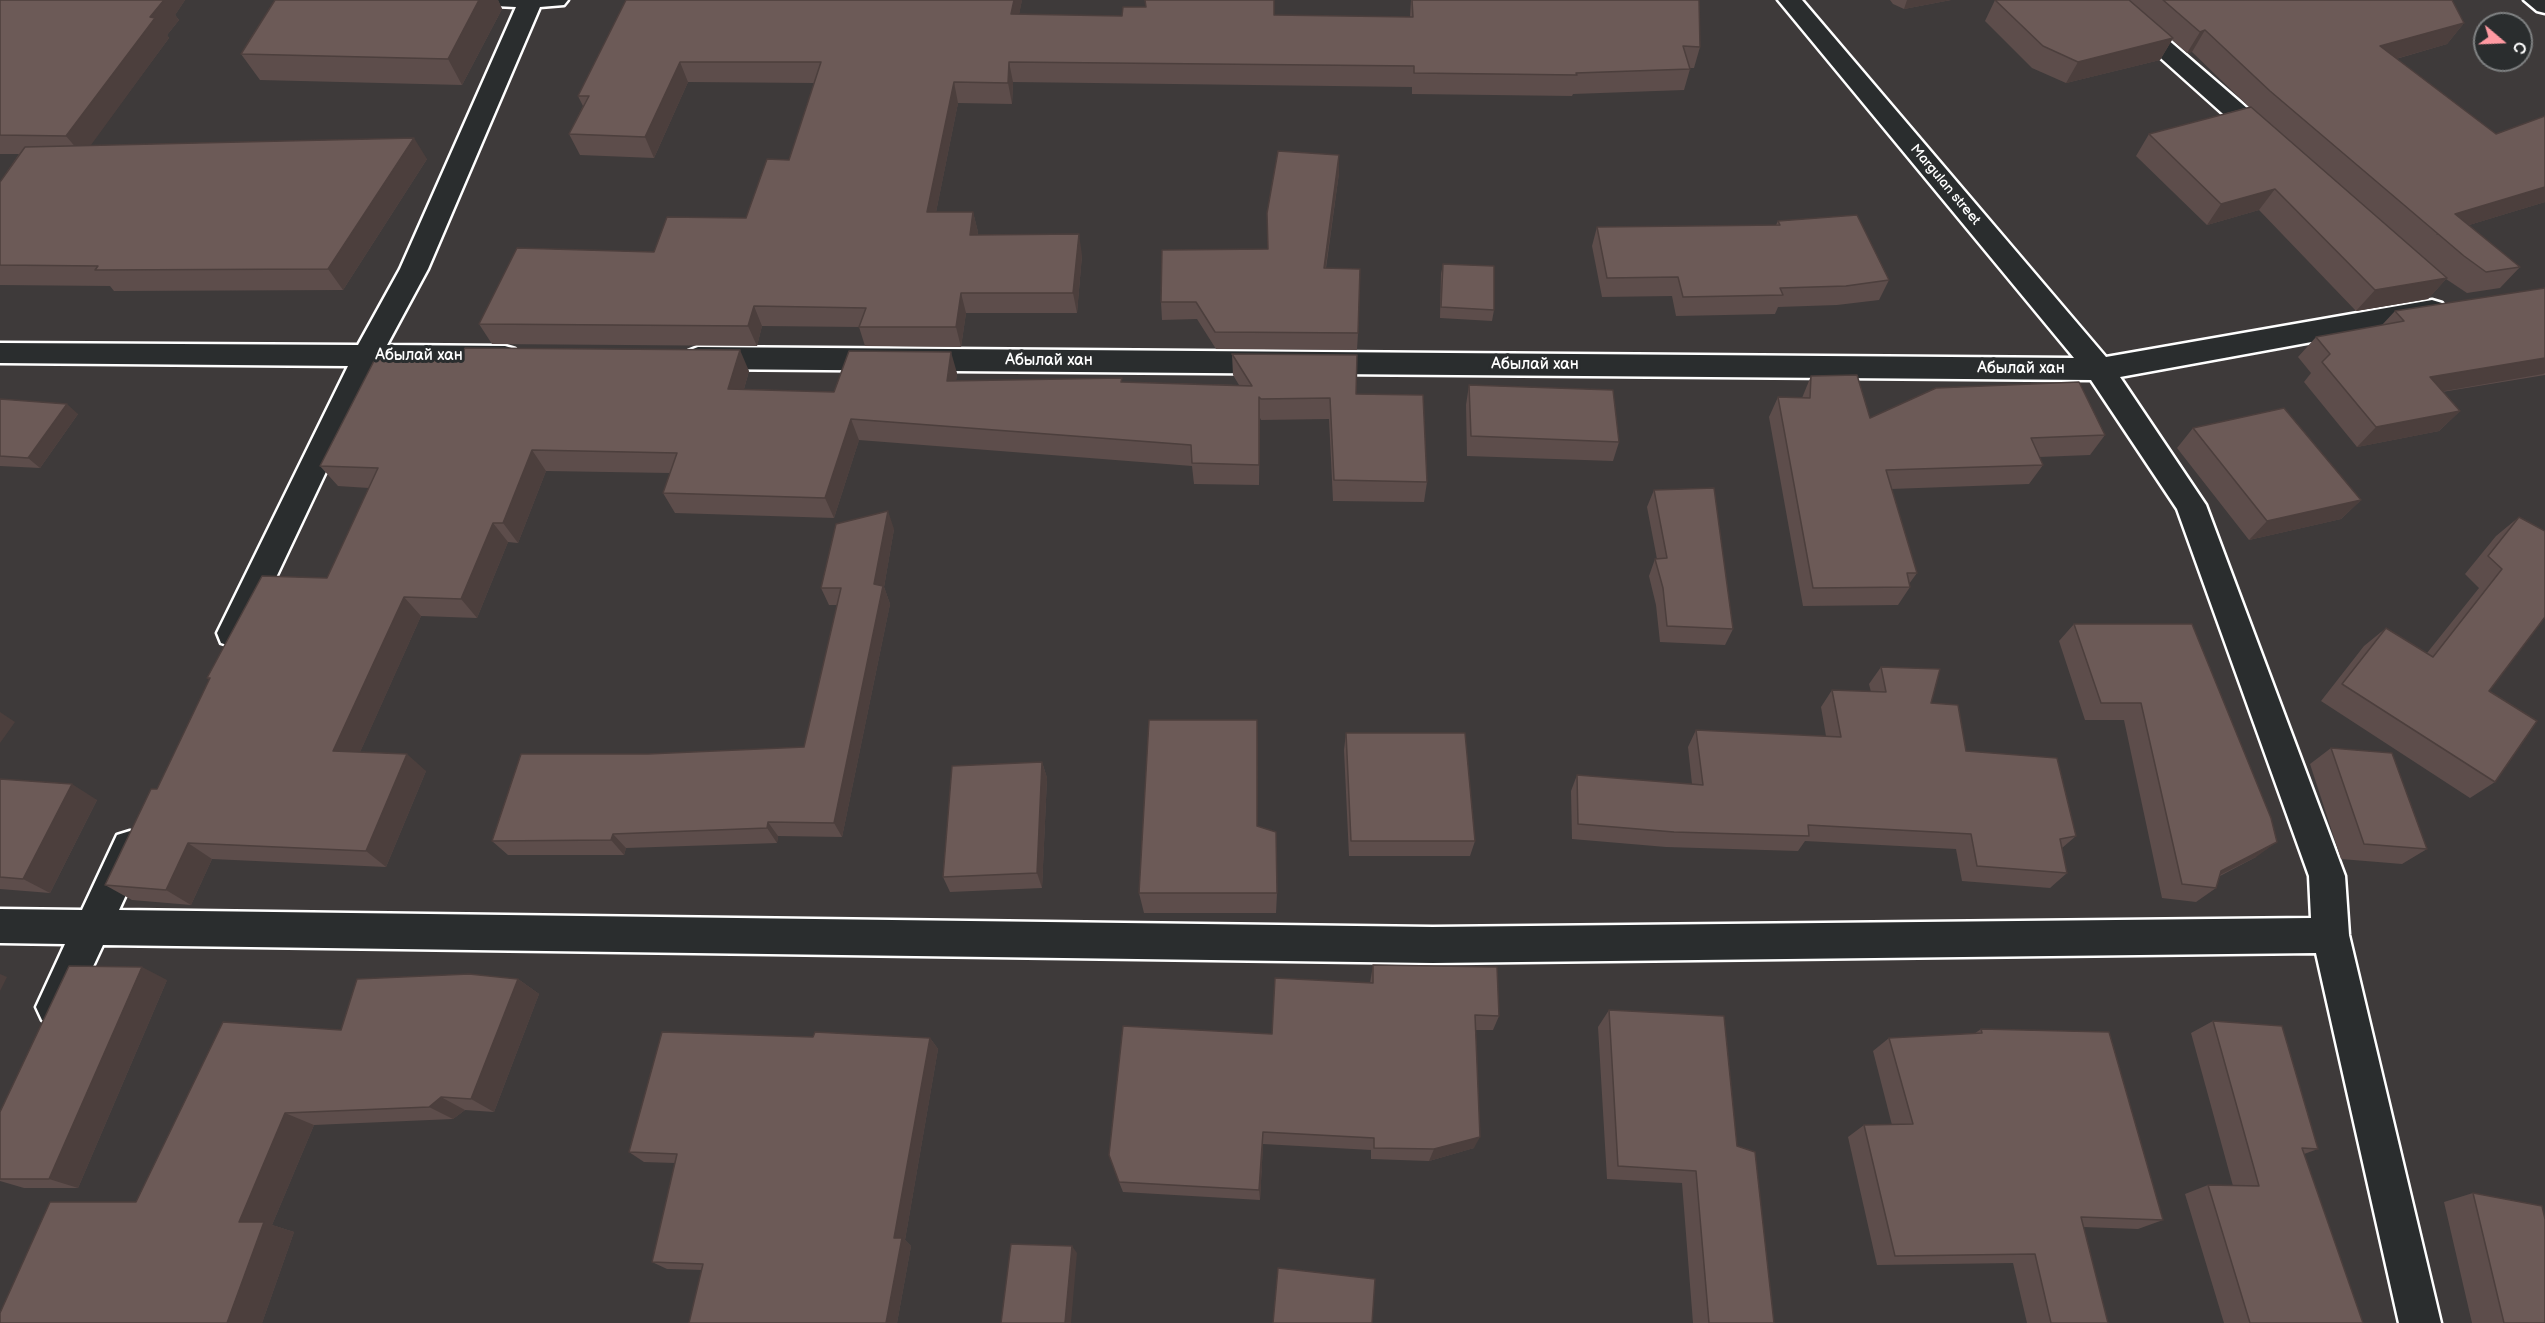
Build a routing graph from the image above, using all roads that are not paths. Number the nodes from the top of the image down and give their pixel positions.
1 (482, 0) edge
2 (531, 0) edge
3 (556, 0) edge
4 (1790, 0) edge
5 (2108, 0) edge
6 (2536, 0) edge
7 (2545, 6) edge
8 (2283, 153) edge
9 (2449, 297) dead end
10 (0, 353) edge
11 (367, 355) junction
12 (534, 357) edge
13 (666, 358) edge
14 (2099, 369) junction
15 (222, 656) edge
16 (144, 818) edge
17 (92, 925) junction
18 (0, 926) edge
19 (2331, 935) junction
20 (44, 1032) edge
21 (2420, 1323) edge

1 - 2 street
2 - 3 street
2 - 11 street
4 - 14 street, Margulan street
5 - 8 street
6 - 7 street
9 - 14 street, Абылай хан
10 - 11 street, Абылай хан
11 - 12 street, Абылай хан
11 - 15 street
13 - 14 street, Абылай хан
14 - 19 street, Margulan street
16 - 17 street
17 - 18 street
17 - 19 street
17 - 20 street
19 - 21 street, Margulan street

